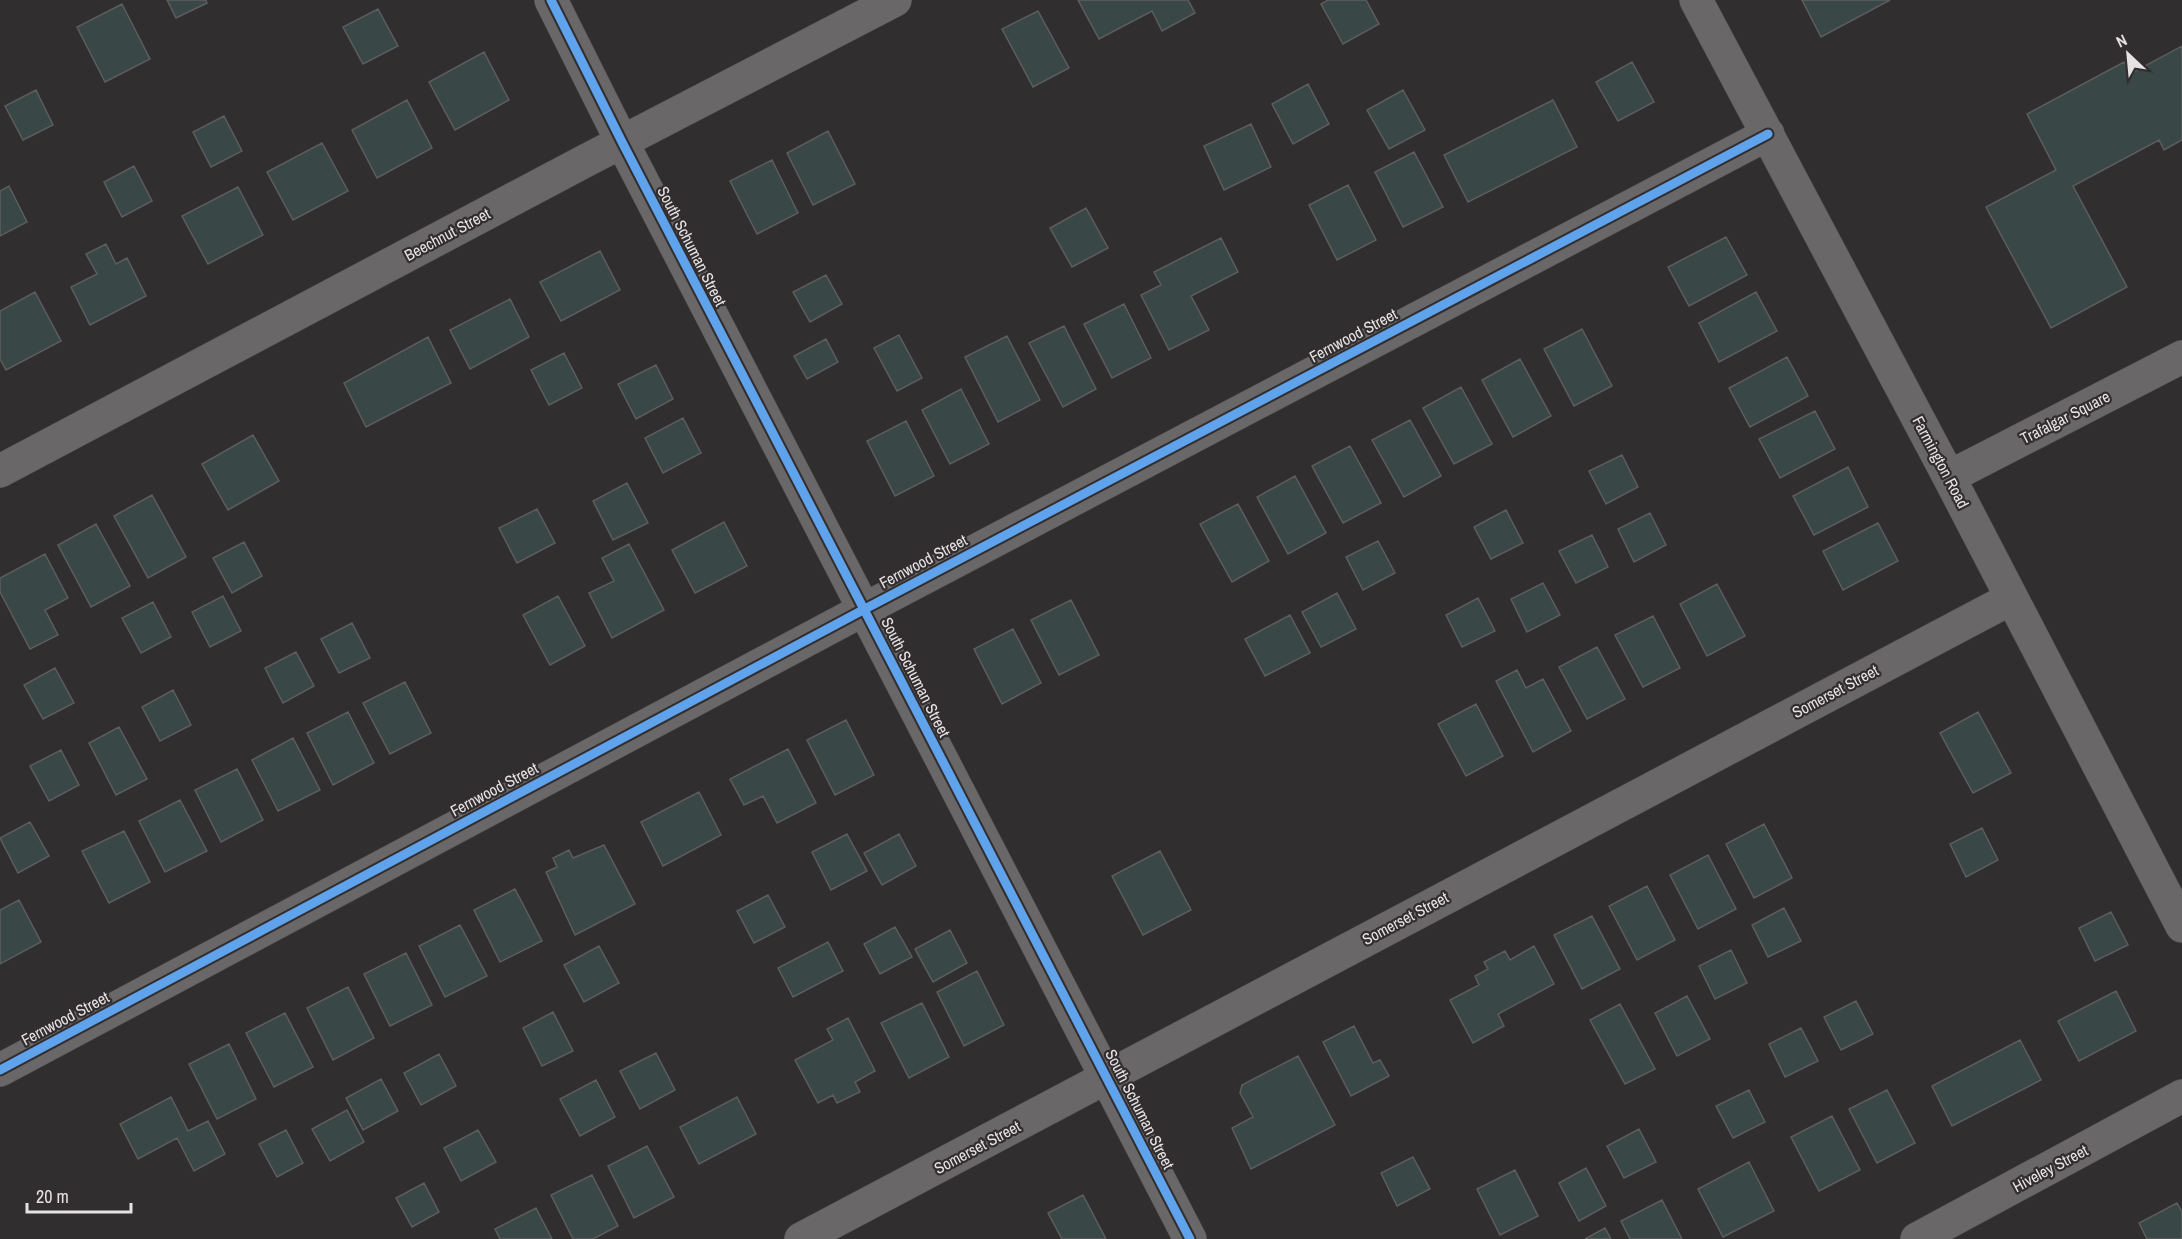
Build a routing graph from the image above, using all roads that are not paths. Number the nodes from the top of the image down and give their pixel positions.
1 (551, 0) edge
2 (895, 0) edge
3 (1696, 0) edge
4 (1767, 134) junction
5 (622, 142) junction
6 (2182, 357) edge
7 (0, 471) edge
8 (1949, 477) junction
9 (2010, 599) junction
10 (863, 610) junction
11 (2182, 926) edge
12 (0, 1070) edge
13 (1107, 1078) junction
14 (2182, 1096) edge
15 (801, 1239) edge
16 (1190, 1239) edge
17 (1917, 1239) edge

1 - 5 street, South Schuman Street
2 - 5 street, Beechnut Street
3 - 4 street, Farmington Road
4 - 8 street, Farmington Road
4 - 10 street, Fernwood Street
5 - 7 street, Beechnut Street
5 - 10 street, South Schuman Street
6 - 8 street, Trafalgar Square
8 - 9 street, Farmington Road
9 - 11 street, Farmington Road
9 - 13 street, Somerset Street
10 - 12 street, Fernwood Street
10 - 13 street, South Schuman Street
13 - 15 street, Somerset Street
13 - 16 street, South Schuman Street
14 - 17 street, Hiveley Street

